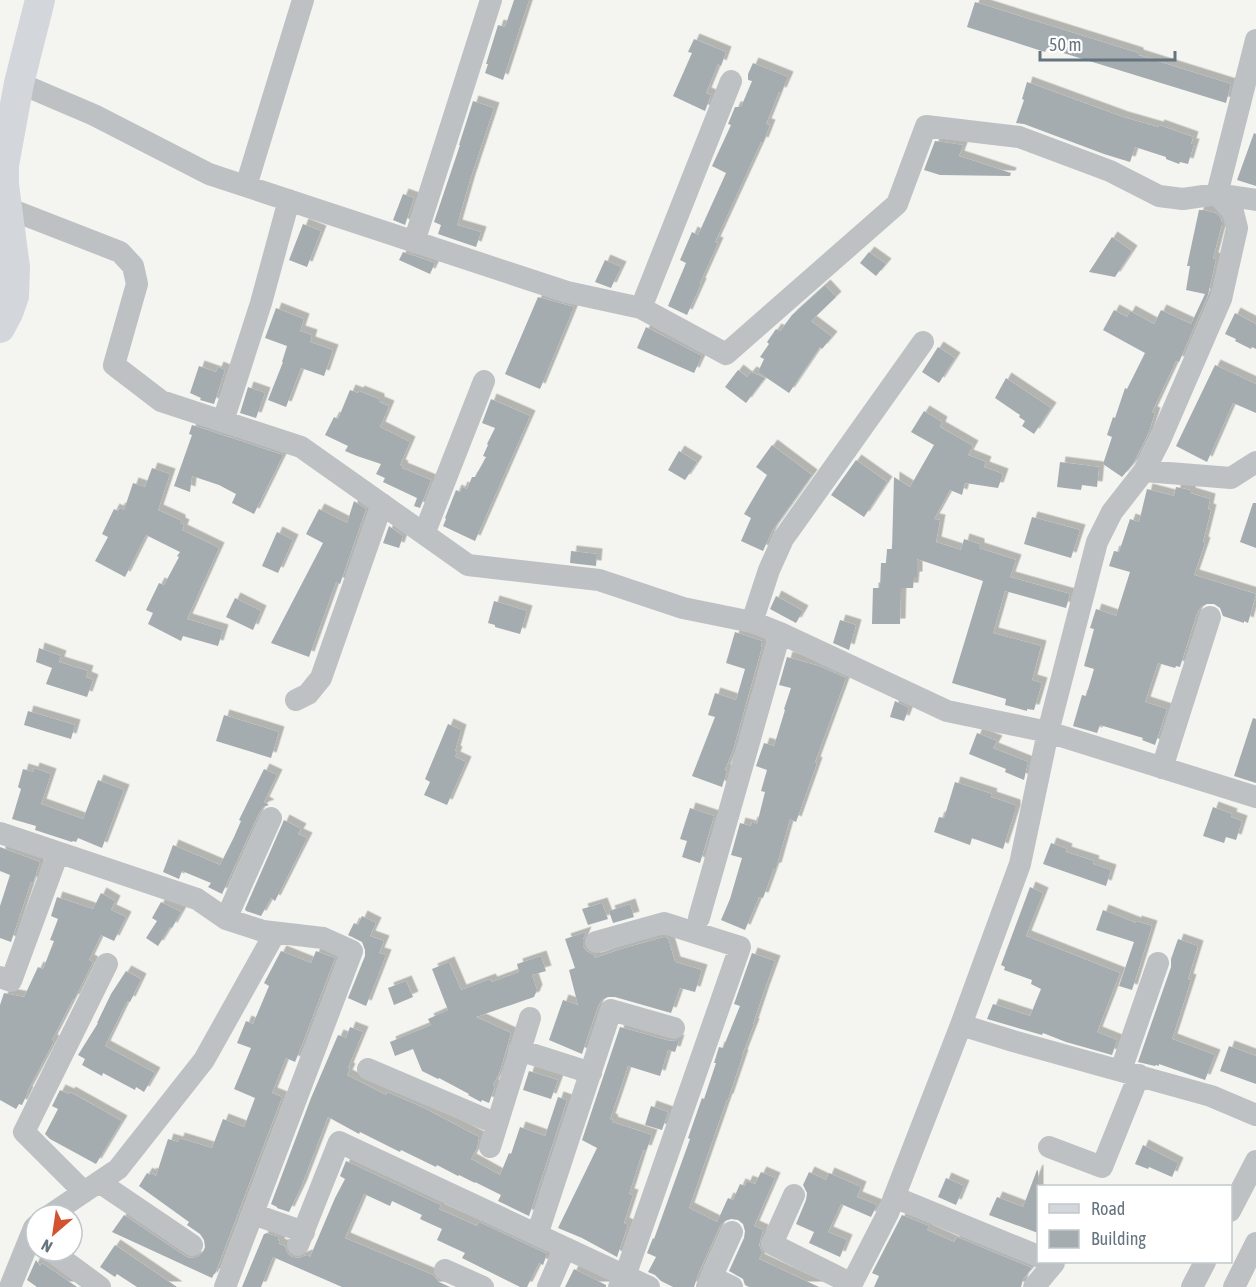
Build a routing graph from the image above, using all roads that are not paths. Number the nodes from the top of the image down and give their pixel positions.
1 (40, 0) edge
2 (303, 0) edge
3 (491, 0) edge
4 (1256, 40) edge
5 (731, 81) dead end
6 (12, 94) edge
7 (246, 186) junction
8 (1216, 194) junction
9 (289, 200) junction
10 (1256, 200) edge
11 (7, 208) junction
12 (414, 242) junction
13 (641, 308) junction
14 (0, 328) edge
15 (923, 342) dead end
16 (484, 381) dead end
17 (223, 422) junction
18 (1256, 462) edge
19 (1144, 471) junction
20 (382, 504) junction
21 (424, 534) junction
22 (1210, 616) dead end
23 (752, 622) junction
24 (780, 633) junction
25 (297, 700) dead end
26 (1048, 732) junction
27 (1162, 768) junction
28 (1256, 797) edge
29 (271, 818) dead end
30 (0, 833) edge
31 (58, 852) junction
32 (699, 918) dead end
33 (226, 919) junction
34 (275, 933) junction
35 (596, 942) dead end
36 (1158, 963) dead end
37 (107, 964) dead end
38 (0, 977) edge
39 (530, 1018) dead end
40 (961, 1024) junction
41 (674, 1028) dead end
42 (519, 1050) junction
43 (368, 1069) dead end
44 (591, 1073) junction
45 (1130, 1073) junction
46 (1256, 1115) edge
47 (497, 1124) junction
48 (490, 1147) dead end
49 (1049, 1147) dead end
50 (1256, 1161) edge
51 (91, 1187) junction
52 (794, 1195) dead end
53 (894, 1197) junction
54 (68, 1203) edge
55 (1232, 1207) edge
56 (253, 1214) junction
57 (732, 1232) dead end
58 (537, 1235) junction
59 (1256, 1243) edge
60 (192, 1245) dead end
61 (565, 1248) junction
62 (24, 1256) edge
63 (1037, 1256) edge
64 (67, 1263) edge
65 (1051, 1263) edge
66 (1204, 1263) edge
67 (445, 1270) dead end
68 (622, 1281) edge
69 (709, 1282) edge
70 (851, 1285) edge
71 (10, 1287) edge
72 (100, 1287) edge
73 (225, 1287) edge
74 (483, 1287) edge
75 (548, 1287) edge
76 (649, 1287) edge
77 (732, 1287) edge
78 (1034, 1287) edge
79 (1192, 1287) edge
80 (1234, 1287) edge

1 - 6 main road
2 - 7 street
3 - 12 street
4 - 8 street
5 - 13 street
6 - 7 street
6 - 11 main road
7 - 9 street
8 - 10 street
8 - 13 street
8 - 19 street
9 - 12 street
9 - 17 street
11 - 14 main road
11 - 17 street
12 - 13 street
15 - 23 street
16 - 21 street
17 - 20 street
18 - 19 street
19 - 26 street
20 - 21 street
20 - 25 street
21 - 23 street
22 - 27 street
23 - 24 street
24 - 26 street
24 - 32 street
26 - 27 street
26 - 40 street
27 - 28 street
29 - 33 street
30 - 31 street
31 - 33 street
31 - 38 street
33 - 34 street
34 - 51 street
34 - 56 street
35 - 68 street
36 - 45 street
37 - 51 street
39 - 42 street
40 - 45 street
40 - 53 street
41 - 44 street
42 - 44 street
42 - 47 street
43 - 47 street
44 - 58 street
45 - 46 street
45 - 49 street
47 - 48 street
50 - 55 street
51 - 54 street
51 - 60 street
52 - 70 street
53 - 63 street
53 - 70 street
56 - 58 street
56 - 73 street
57 - 69 street
58 - 61 street
59 - 80 street
61 - 68 street
61 - 75 street
62 - 71 street
64 - 72 street
65 - 78 street
66 - 79 street
67 - 74 street
68 - 76 street
69 - 77 street

